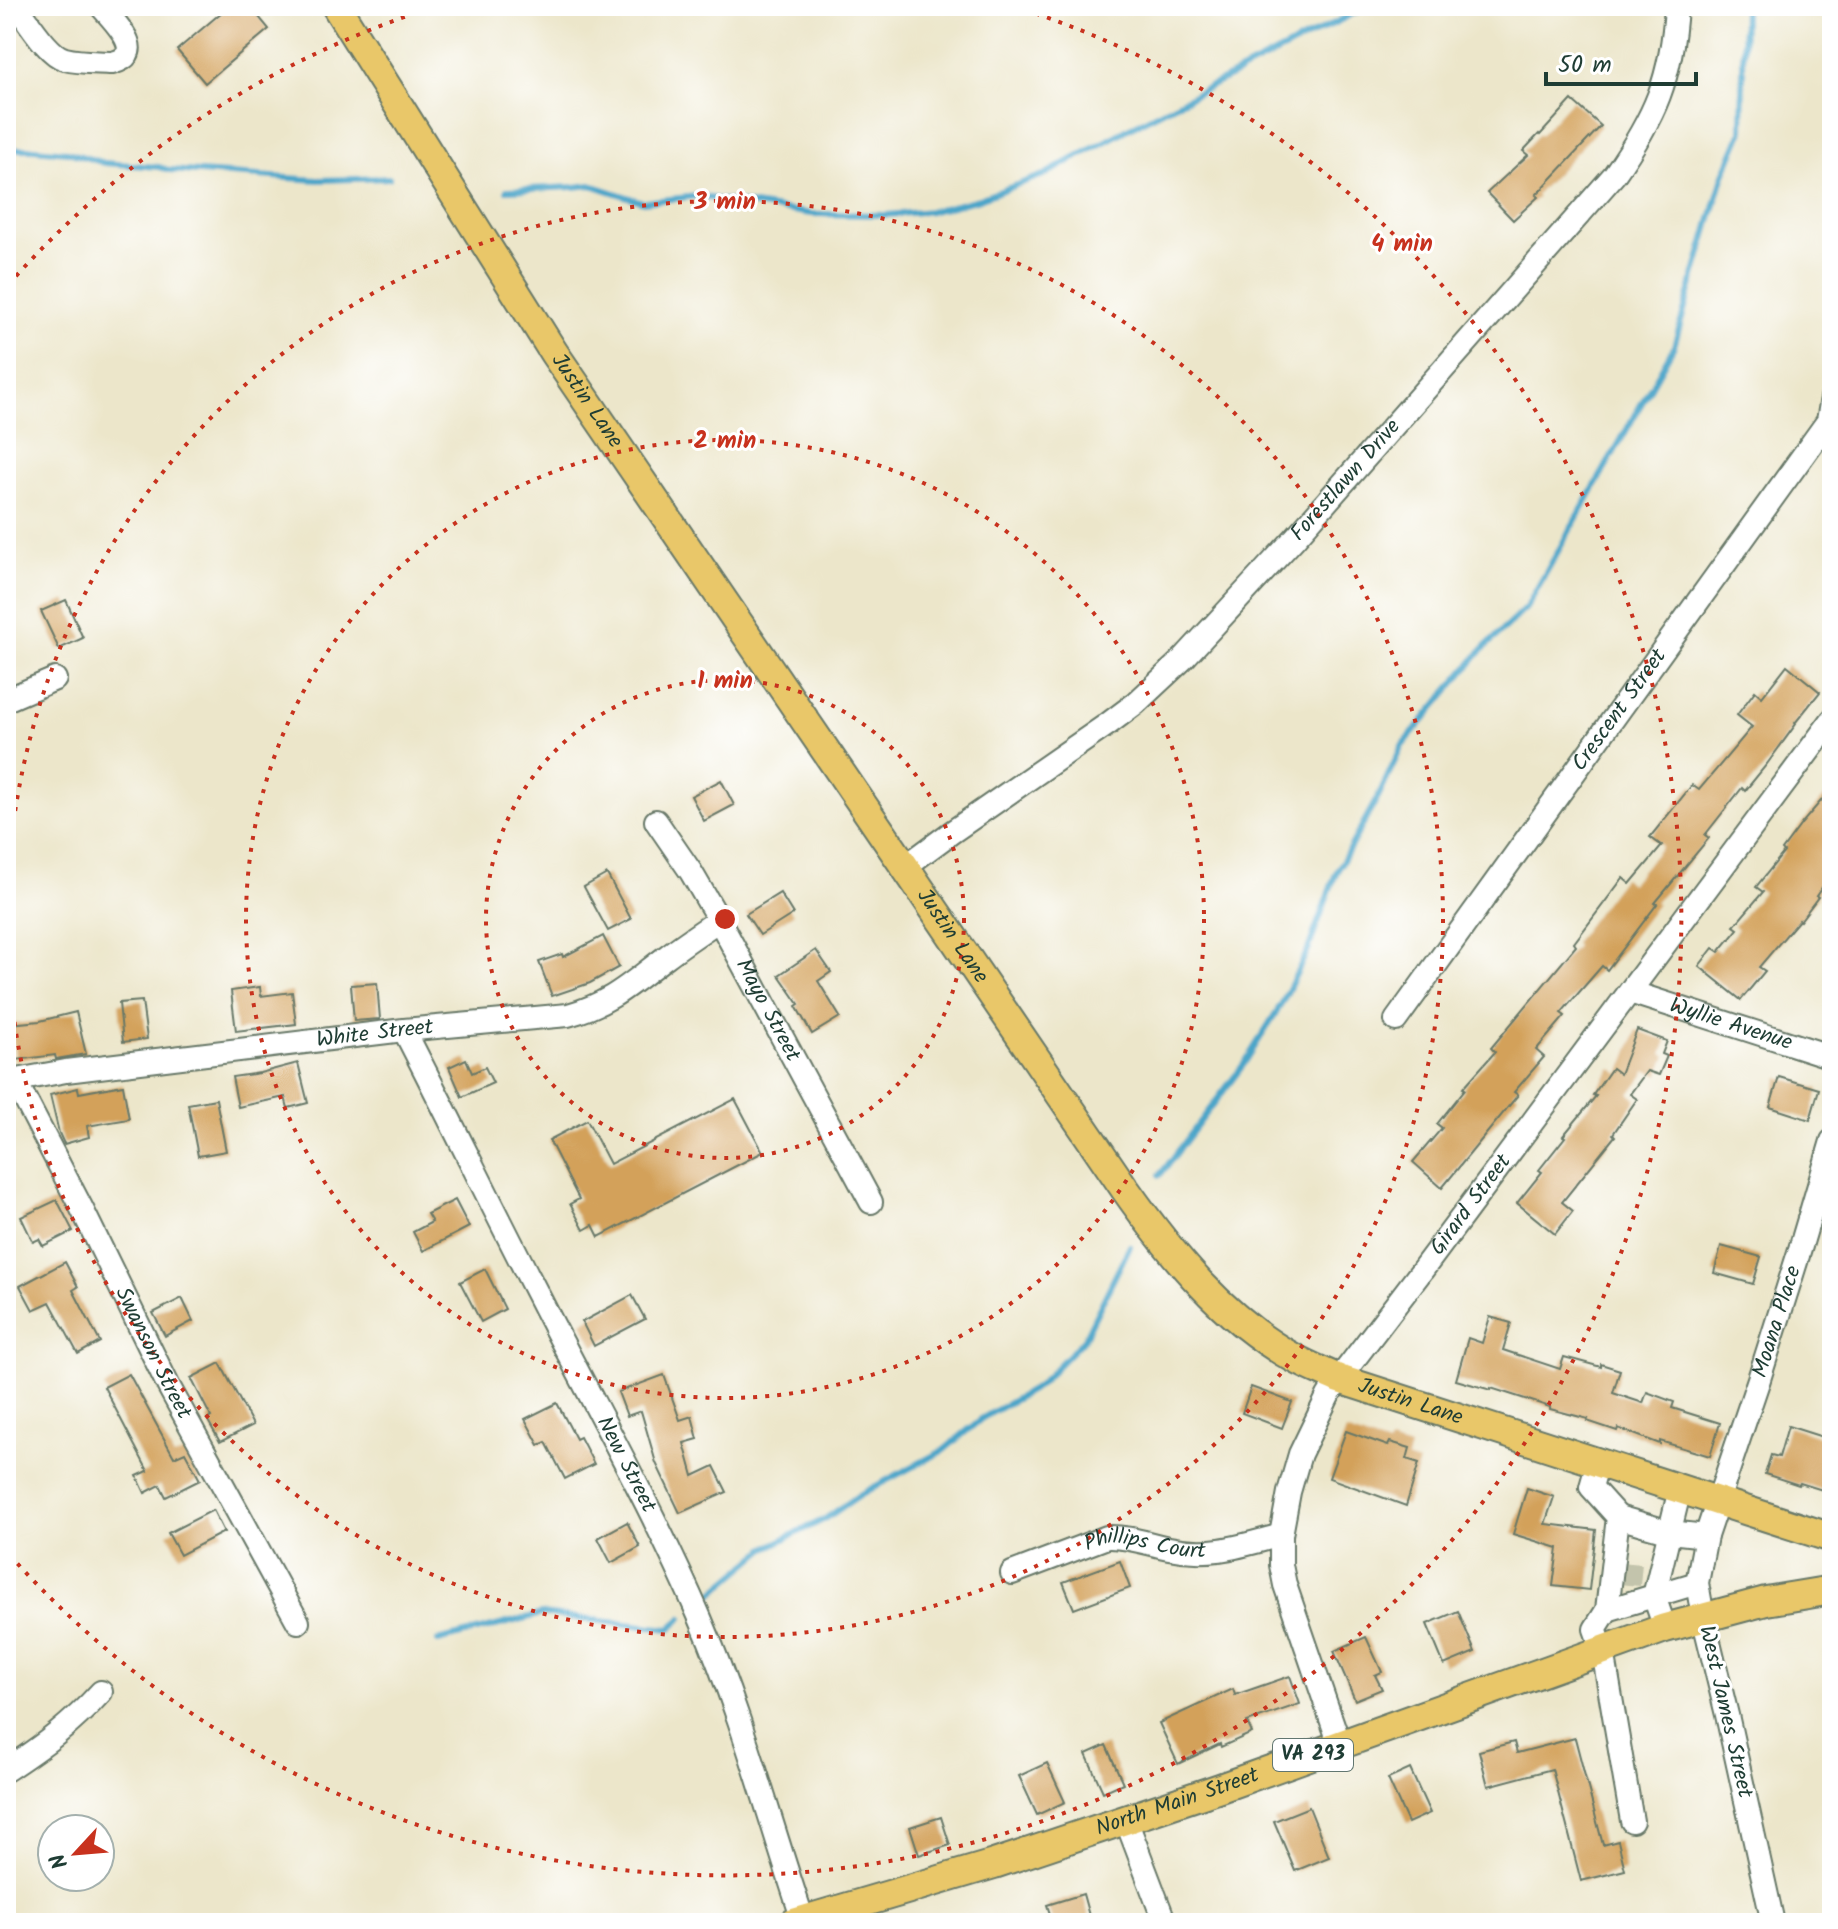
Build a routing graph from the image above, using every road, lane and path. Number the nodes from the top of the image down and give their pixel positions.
1 (17, 6) edge
2 (101, 6) edge
3 (336, 6) edge
4 (1676, 6) edge
5 (6, 15) edge
6 (1832, 398) edge
7 (55, 679) dead end
8 (6, 700) edge
9 (1832, 720) edge
10 (656, 821) dead end
11 (906, 866) junction
12 (719, 920) junction
13 (1630, 992) junction
14 (1396, 1020) dead end
15 (404, 1030) junction
16 (1832, 1057) edge
17 (10, 1081) edge
18 (1832, 1141) edge
19 (871, 1202) dead end
20 (1339, 1379) junction
21 (1598, 1462) junction
22 (1680, 1489) junction
23 (1717, 1502) junction
24 (1618, 1517) junction
25 (1670, 1532) junction
26 (1281, 1535) junction
27 (1706, 1536) junction
28 (1832, 1538) edge
29 (1012, 1573) dead end
30 (1637, 1579) junction
31 (1697, 1583) junction
32 (1832, 1590) edge
33 (1607, 1610) junction
34 (1703, 1617) junction
35 (298, 1622) dead end
36 (1665, 1628) junction
37 (1603, 1651) junction
38 (101, 1692) dead end
39 (1340, 1745) junction
40 (6, 1770) edge
41 (1126, 1820) junction
42 (1632, 1821) dead end
43 (855, 1914) edge
44 (799, 1922) edge
45 (1165, 1923) edge
46 (1773, 1923) edge

1 - 2 street
1 - 5 street
3 - 11 main road, Justin Lane
4 - 11 street, Forestlawn Drive
6 - 14 street, Crescent Street
7 - 8 street
9 - 13 street, Girard Street
10 - 12 street, Mayo Street
11 - 20 main road, Justin Lane
12 - 15 street, White Street
12 - 19 street, Mayo Street
13 - 16 street, Wyllie Avenue
13 - 20 street, Girard Street
15 - 17 street, White Street
15 - 44 street, New Street
17 - 35 street, Swanson Street
18 - 23 street, Moana Place
20 - 21 main road, Justin Lane
20 - 26 street, Girard Street
21 - 22 main road, Justin Lane
21 - 24 street
22 - 23 main road, Justin Lane
22 - 25 street
23 - 27 street, West James Street
23 - 28 main road, Justin Lane
24 - 25 street
24 - 30 street
25 - 27 street
25 - 30 street
26 - 29 street, Phillips Court
26 - 39 street, Girard Street
27 - 31 street, West James Street
30 - 31 street
30 - 33 street
30 - 33 street
30 - 36 street
31 - 34 street, West James Street
32 - 34 main road, North Main Street / VA 293
33 - 37 street
34 - 36 main road, North Main Street / VA 293
34 - 46 street, West James Street
36 - 37 main road, North Main Street / VA 293
37 - 39 main road, North Main Street / VA 293
37 - 42 street
38 - 40 street
39 - 41 main road, North Main Street / VA 293
41 - 43 main road, North Main Street / VA 293
41 - 45 street
43 - 44 main road, North Main Street / VA 293

